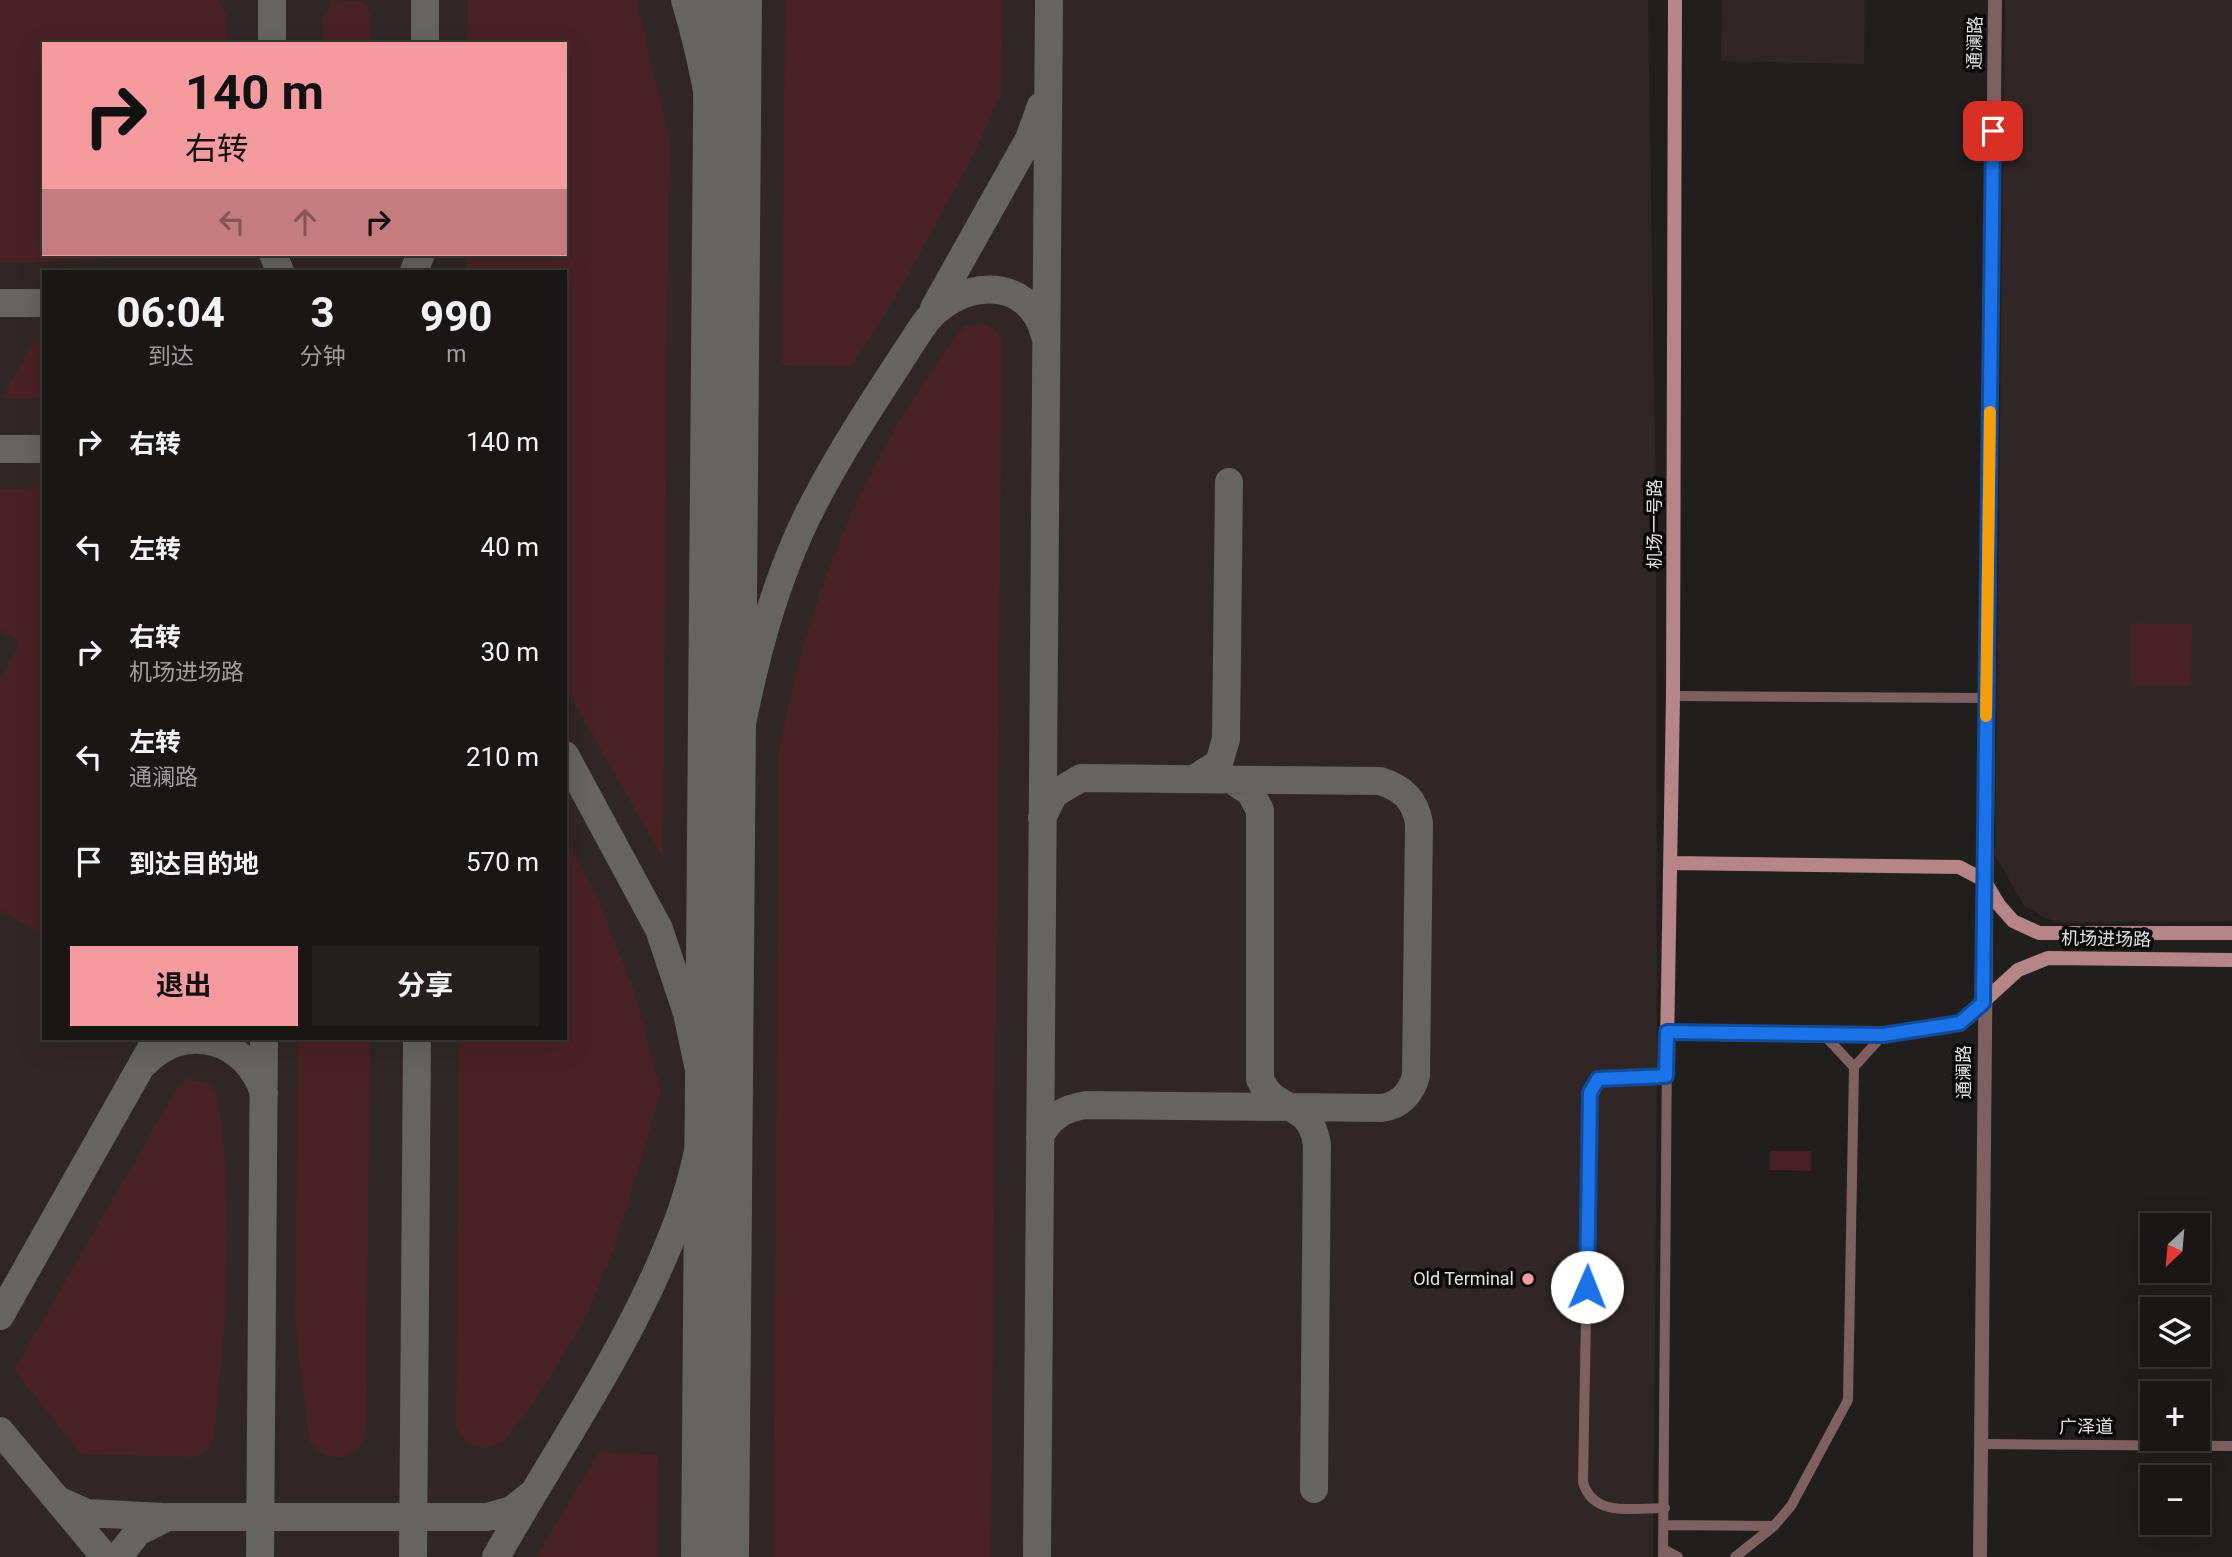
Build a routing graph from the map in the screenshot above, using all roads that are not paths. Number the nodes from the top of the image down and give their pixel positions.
1 (1675, 0) edge
2 (1995, 0) edge
3 (1673, 696) junction
4 (1986, 698) junction
5 (1672, 863) junction
6 (1984, 880) junction
7 (2232, 933) edge
8 (2232, 960) edge
9 (1983, 1003) junction
10 (1883, 1035) junction
11 (1825, 1036) junction
12 (1667, 1040) junction
13 (1854, 1067) junction
14 (1666, 1076) junction
15 (1981, 1444) junction
16 (2232, 1446) edge
17 (1665, 1508) junction
18 (1665, 1525) junction
19 (1774, 1526) junction
20 (1663, 1553) edge
21 (1678, 1557) edge
22 (1735, 1557) edge
23 (1980, 1557) edge

1 - 3 main road, 机场一号路
2 - 4 street, 通澜路
3 - 4 street
3 - 5 main road, 机场一号路
4 - 6 street, 通澜路
5 - 6 main road
5 - 12 main road, 机场一号路
6 - 7 main road, 机场进场路
6 - 9 street, 通澜路
8 - 9 main road, 机场进场路
9 - 10 main road, 机场进场路
9 - 15 street, 通澜路
10 - 11 main road, 机场进场路
10 - 13 street
11 - 12 main road, 机场进场路
11 - 13 street
12 - 14 street
13 - 19 street
14 - 17 street
14 - 17 street
15 - 16 street, 广泽道
15 - 23 street, 通澜路
17 - 18 street
18 - 19 street
18 - 20 street
19 - 22 street
20 - 21 street

